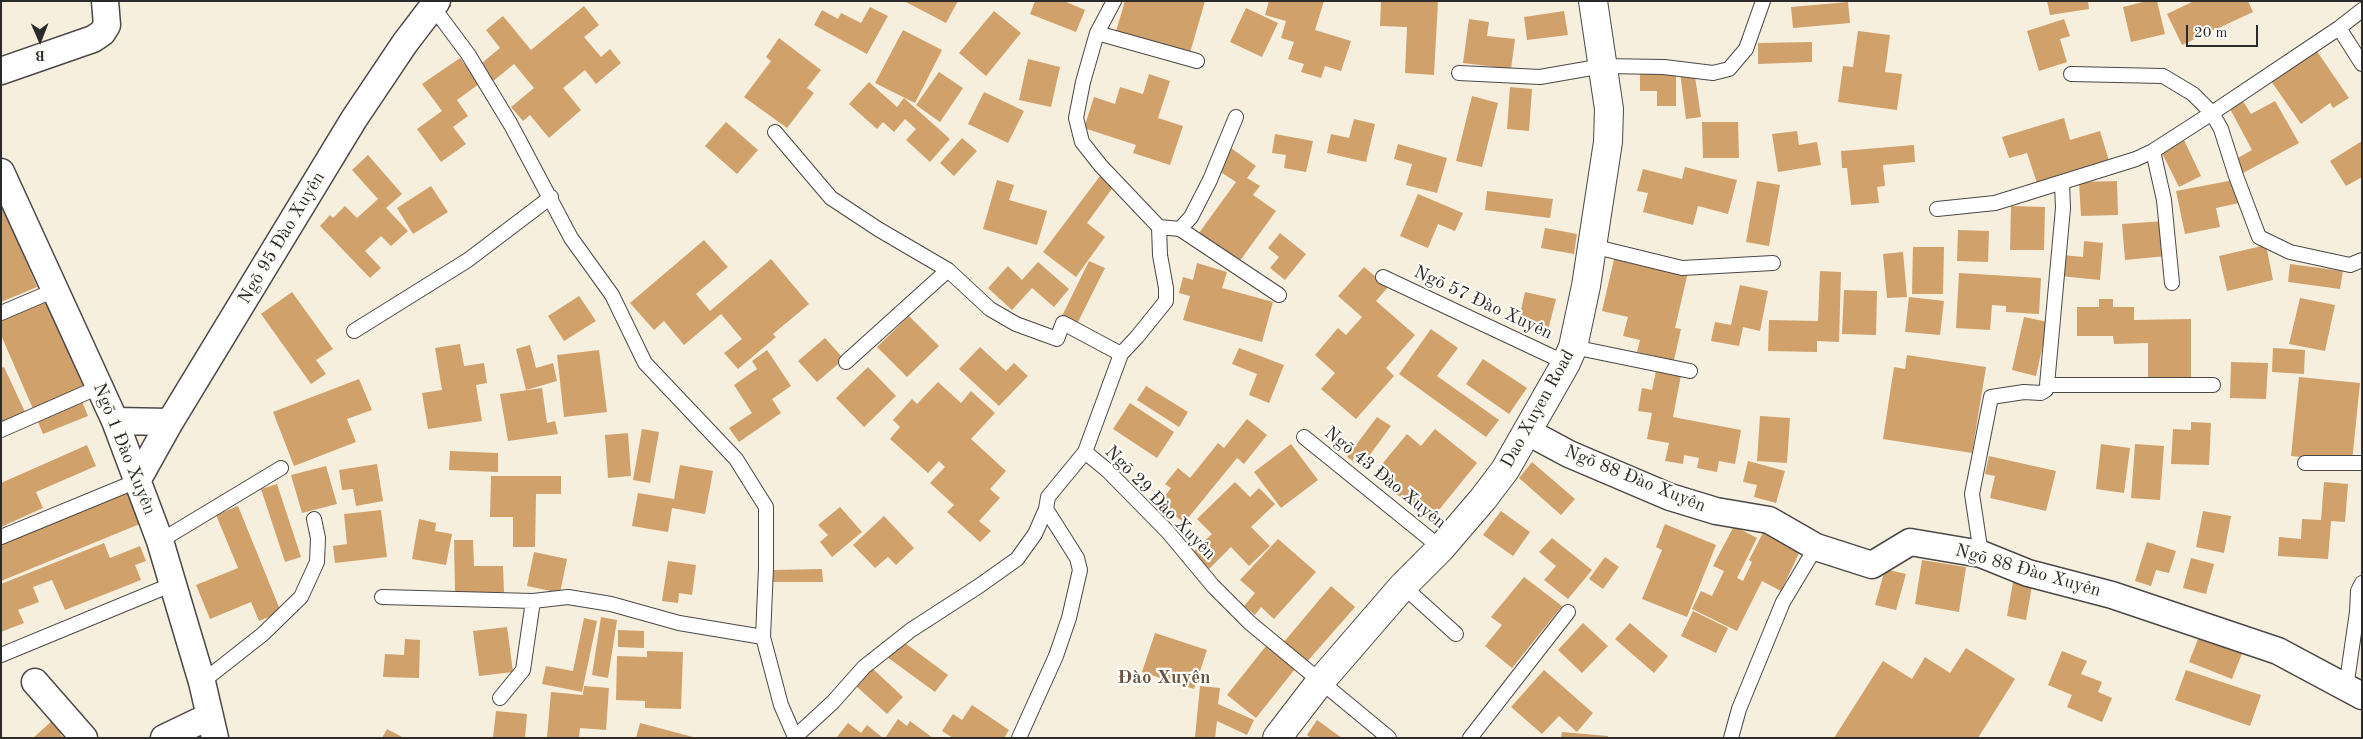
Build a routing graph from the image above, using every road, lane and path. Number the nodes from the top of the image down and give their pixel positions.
1 (105, 1) edge
2 (1114, 1) edge
3 (1593, 1) edge
4 (1762, 1) edge
5 (435, 4) edge
6 (2362, 10) edge
7 (2339, 28) junction
8 (1097, 33) junction
9 (1197, 61) dead end
10 (2362, 64) edge
11 (1603, 66) junction
12 (1, 71) edge
13 (1459, 73) dead end
14 (2071, 74) dead end
15 (2212, 113) junction
16 (1236, 117) dead end
17 (775, 132) dead end
18 (2153, 151) junction
19 (1, 172) edge
20 (2062, 183) junction
21 (551, 197) junction
22 (1937, 209) dead end
23 (1159, 227) junction
24 (1180, 229) junction
25 (1592, 246) junction
26 (2362, 260) edge
27 (1773, 262) dead end
28 (948, 270) junction
29 (1383, 277) dead end
30 (2172, 283) dead end
31 (55, 290) junction
32 (1279, 295) dead end
33 (1, 313) edge
34 (354, 331) dead end
35 (1121, 354) junction
36 (1570, 355) junction
37 (846, 362) dead end
38 (1690, 371) dead end
39 (2047, 385) junction
40 (2213, 385) dead end
41 (99, 386) junction
42 (115, 421) junction
43 (170, 422) junction
44 (1, 430) edge
45 (1528, 432) junction
46 (1304, 437) dead end
47 (1085, 452) junction
48 (2305, 463) dead end
49 (2362, 463) edge
50 (281, 468) dead end
51 (137, 481) junction
52 (1046, 510) junction
53 (314, 519) dead end
54 (1, 538) edge
55 (160, 541) junction
56 (1816, 547) junction
57 (1441, 548) junction
58 (1981, 554) junction
59 (2362, 582) edge
60 (173, 584) junction
61 (1403, 586) junction
62 (382, 597) dead end
63 (533, 601) junction
64 (1568, 612) dead end
65 (1456, 634) dead end
66 (762, 637) junction
67 (1, 655) edge
68 (35, 682) dead end
69 (202, 682) junction
70 (1320, 682) junction
71 (2354, 692) edge
72 (500, 698) dead end
73 (212, 727) edge
74 (794, 737) edge
75 (84, 738) edge
76 (164, 738) edge
77 (1019, 738) edge
78 (1277, 738) edge
79 (1389, 738) edge
80 (1470, 738) edge
81 (1731, 738) edge

1 - 12 street
2 - 8 lane
3 - 11 street, Dao Xuyen Road
4 - 11 lane
5 - 21 lane
5 - 43 street, Ngõ 95 Đào Xuyên
6 - 7 lane
7 - 10 lane
7 - 15 lane
8 - 9 lane
8 - 23 lane
11 - 13 lane
11 - 25 street, Dao Xuyen Road
14 - 15 lane
15 - 18 lane
15 - 26 lane
16 - 24 lane
17 - 28 lane
18 - 20 lane
18 - 30 lane
19 - 31 street, Ngõ 1 Đào Xuyên
20 - 22 lane
20 - 39 lane
21 - 34 lane
21 - 66 lane
23 - 24 lane
23 - 35 lane, Ngõ 29 Đào Xuyên
24 - 32 lane
25 - 27 lane
25 - 36 street, Dao Xuyen Road
28 - 35 lane
28 - 37 lane
29 - 36 lane, Ngõ 57 Đào Xuyên
31 - 33 lane
31 - 41 street, Ngõ 1 Đào Xuyên
35 - 47 lane, Ngõ 29 Đào Xuyên
36 - 38 lane, Ngõ 57 Đào Xuyên
36 - 45 street, Dao Xuyen Road
39 - 40 lane
39 - 58 lane
41 - 42 street, Ngõ 1 Đào Xuyên
41 - 44 lane
42 - 43 street
42 - 51 street, Ngõ 1 Đào Xuyên
43 - 51 street, Ngõ 95 Đào Xuyên
45 - 56 street, Ngõ 88 Đào Xuyên
45 - 57 street, Dao Xuyen Road
46 - 57 lane, Ngõ 43 Đào Xuyên
47 - 52 lane
47 - 70 lane, Ngõ 29 Đào Xuyên
48 - 49 lane
50 - 55 lane
51 - 54 lane
51 - 55 street, Ngõ 1 Đào Xuyên
52 - 74 lane
52 - 77 lane
53 - 69 lane
55 - 60 street, Ngõ 1 Đào Xuyên
56 - 58 street, Ngõ 88 Đào Xuyên
56 - 81 lane
57 - 61 street, Dao Xuyen Road
58 - 71 street, Ngõ 88 Đào Xuyên
59 - 71 lane
60 - 67 lane
60 - 69 street, Ngõ 1 Đào Xuyên
61 - 65 lane
61 - 70 street, Dao Xuyen Road
62 - 63 lane
63 - 66 lane
63 - 72 lane
64 - 80 lane
66 - 74 lane
68 - 75 street
69 - 73 street, Ngõ 1 Đào Xuyên
70 - 78 street, Dao Xuyen Road
70 - 79 lane, Ngõ 29 Đào Xuyên
73 - 76 street

